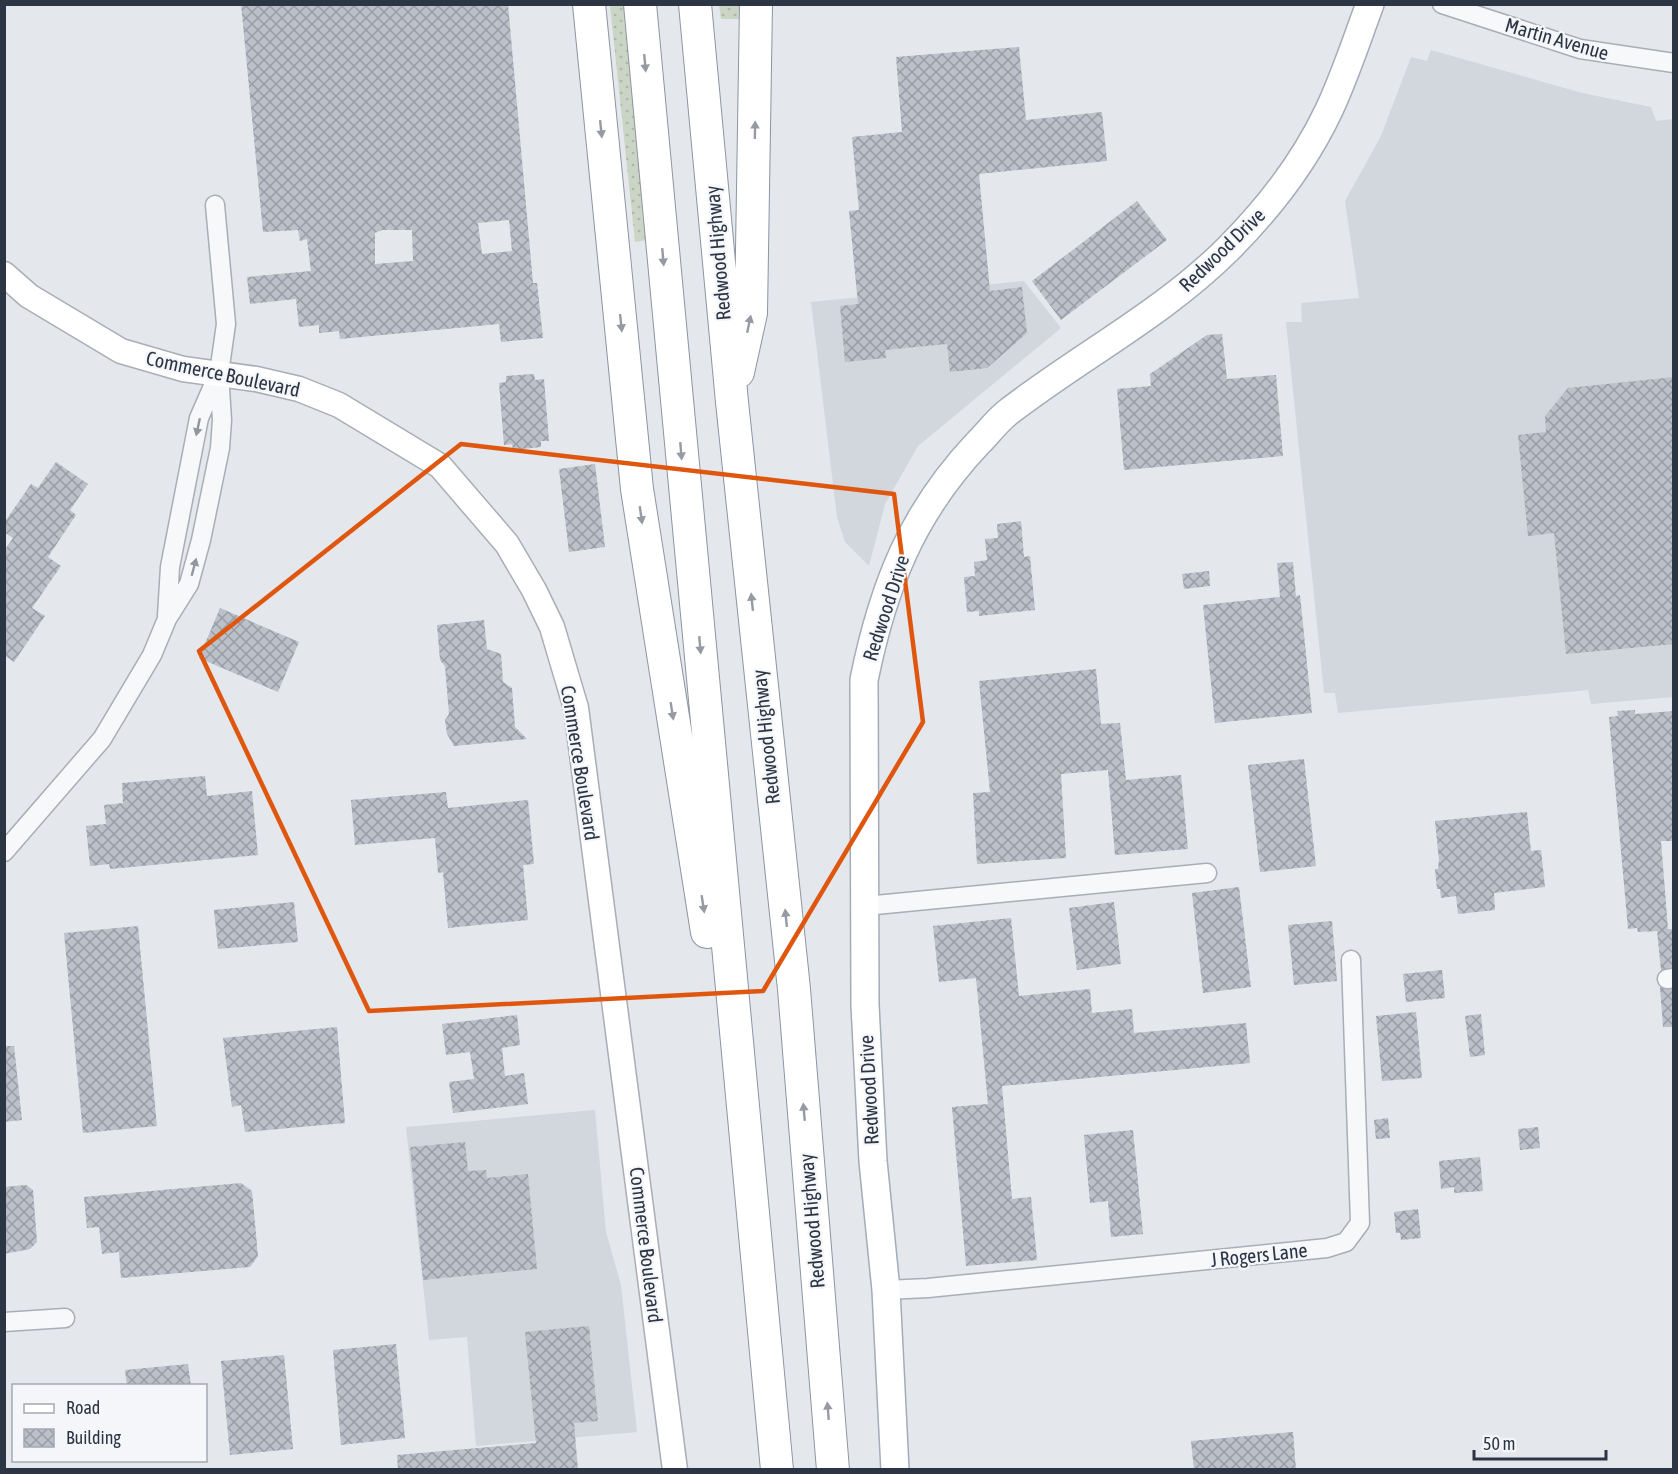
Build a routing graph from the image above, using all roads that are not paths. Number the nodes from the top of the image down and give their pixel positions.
1 (589, 4) edge
2 (640, 4) edge
3 (695, 4) edge
4 (756, 4) edge
5 (1370, 4) edge
6 (1442, 4) edge
7 (1674, 63) edge
8 (215, 206) dead end
9 (4, 274) edge
10 (219, 373) junction
11 (732, 402) junction
12 (167, 619) junction
13 (4, 852) edge
14 (1207, 873) dead end
15 (865, 906) junction
16 (1351, 960) dead end
17 (886, 1290) junction
18 (65, 1318) dead end
19 (4, 1322) edge
20 (765, 1337) junction
21 (675, 1470) edge
22 (777, 1470) edge
23 (833, 1470) edge
24 (895, 1470) edge

1 -> 20 highway
2 -> 20 highway
3 - 11 highway, Redwood Highway
11 -> 4 highway
5 - 15 main road, Redwood Drive
6 - 7 street, Martin Avenue
8 - 10 street
9 - 10 street, Commerce Boulevard
10 -> 12 street
12 -> 10 street
10 - 21 street, Commerce Boulevard
23 -> 11 highway, Redwood Highway
12 - 13 street
14 - 15 street
15 - 17 main road, Redwood Drive
16 - 17 street, J Rogers Lane
17 - 24 main road, Redwood Drive
18 - 19 street
20 - 22 highway

